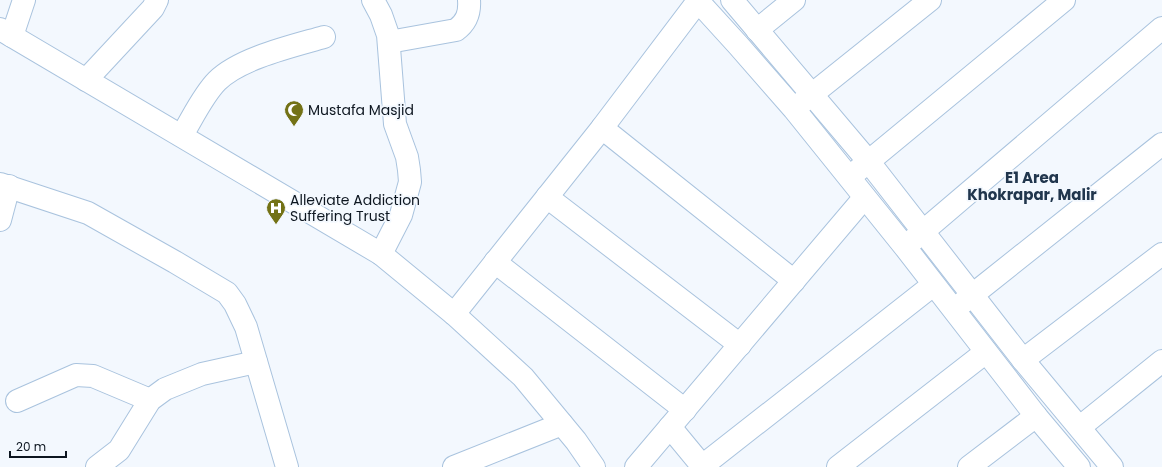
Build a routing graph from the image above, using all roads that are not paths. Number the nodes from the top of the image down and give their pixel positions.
1 (24, 0) edge
2 (157, 0) edge
3 (373, 0) edge
4 (469, 0) edge
5 (732, 0) edge
6 (794, 0) edge
7 (930, 0) edge
8 (1064, 0) edge
9 (697, 1) edge
10 (1162, 28) edge
11 (757, 30) junction
12 (6, 32) edge
13 (324, 37) dead end
14 (389, 42) junction
15 (86, 80) junction
16 (812, 95) junction
17 (794, 109) junction
18 (602, 128) junction
19 (182, 136) junction
20 (1162, 144) edge
21 (869, 162) junction
22 (849, 178) junction
23 (4, 185) edge
24 (547, 197) junction
25 (864, 198) junction
26 (0, 220) edge
27 (924, 231) junction
28 (905, 247) junction
29 (381, 254) junction
30 (1162, 254) edge
31 (495, 262) junction
32 (794, 282) junction
33 (933, 285) junction
34 (972, 295) junction
35 (953, 310) junction
36 (454, 314) junction
37 (740, 345) junction
38 (986, 352) junction
39 (1024, 360) junction
40 (1162, 361) edge
41 (256, 362) junction
42 (150, 400) junction
43 (17, 401) dead end
44 (685, 410) junction
45 (1036, 416) junction
46 (562, 424) junction
47 (670, 427) junction
48 (1080, 427) junction
49 (97, 467) edge
50 (287, 467) edge
51 (454, 467) edge
52 (594, 467) edge
53 (636, 467) edge
54 (702, 467) edge
55 (838, 467) edge
56 (969, 467) edge
57 (1079, 467) edge
58 (1112, 467) edge

1 - 12 street
2 - 15 street
3 - 14 street
4 - 14 street
5 - 11 street
6 - 11 street
7 - 16 street
8 - 21 street
9 - 17 street
9 - 18 street
10 - 27 street
11 - 16 street
12 - 15 street
13 - 19 street
14 - 29 street
15 - 19 street
16 - 17 street
16 - 21 street
17 - 22 street
18 - 24 street
18 - 32 street
19 - 29 street
20 - 34 street
21 - 22 street
21 - 27 street
22 - 25 street
23 - 26 street
23 - 41 street
24 - 31 street
24 - 37 street
25 - 28 street
25 - 32 street
27 - 28 street
27 - 34 street
28 - 33 street
29 - 36 street
30 - 39 street
31 - 36 street
31 - 44 street
32 - 37 street
33 - 35 street
33 - 54 street
34 - 35 street
34 - 39 street
35 - 38 street
36 - 46 street
37 - 44 street
38 - 45 street
38 - 55 street
39 - 48 street
40 - 48 street
41 - 42 street
41 - 50 street
42 - 43 street
42 - 49 street
44 - 47 street
45 - 56 street
45 - 57 street
46 - 51 street
46 - 52 street
47 - 53 street
47 - 54 street
48 - 58 street

